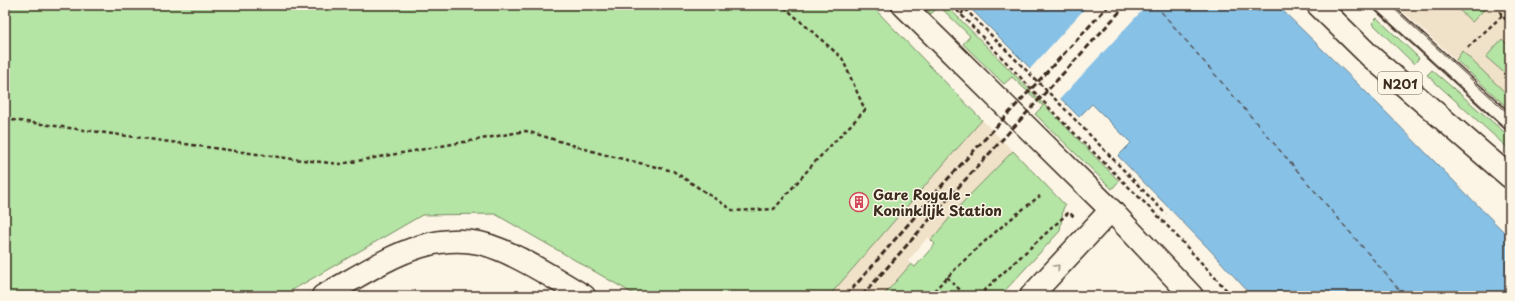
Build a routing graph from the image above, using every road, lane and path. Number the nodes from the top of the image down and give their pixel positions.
1 (782, 5) edge
2 (903, 5) edge
3 (952, 5) edge
4 (969, 5) edge
5 (1318, 5) edge
6 (1381, 5) edge
7 (1497, 5) edge
8 (965, 9) junction
9 (961, 14) junction
10 (1502, 16) junction
11 (1510, 23) edge
12 (1468, 47) dead end
13 (5, 119) edge
14 (1510, 123) edge
15 (1510, 177) edge
16 (1040, 196) dead end
17 (1111, 210) junction
18 (1166, 214) dead end
19 (1074, 217) dead end
20 (947, 276) junction
21 (323, 296) edge
22 (584, 296) edge
23 (929, 296) edge
24 (966, 296) edge
25 (978, 296) edge
26 (1031, 296) edge
27 (1192, 296) edge
28 (1232, 296) edge

1 - 13 path
2 - 17 main road
3 - 9 path
4 - 8 path
5 - 15 main road, N201
6 - 14 lane
7 - 10 path
8 - 9 path
8 - 18 path
9 - 28 path
10 - 11 path
10 - 12 path
16 - 20 path
26 -> 17 main road
17 - 27 main road
19 - 25 path
20 - 23 path
20 - 24 path
21 - 22 main road

